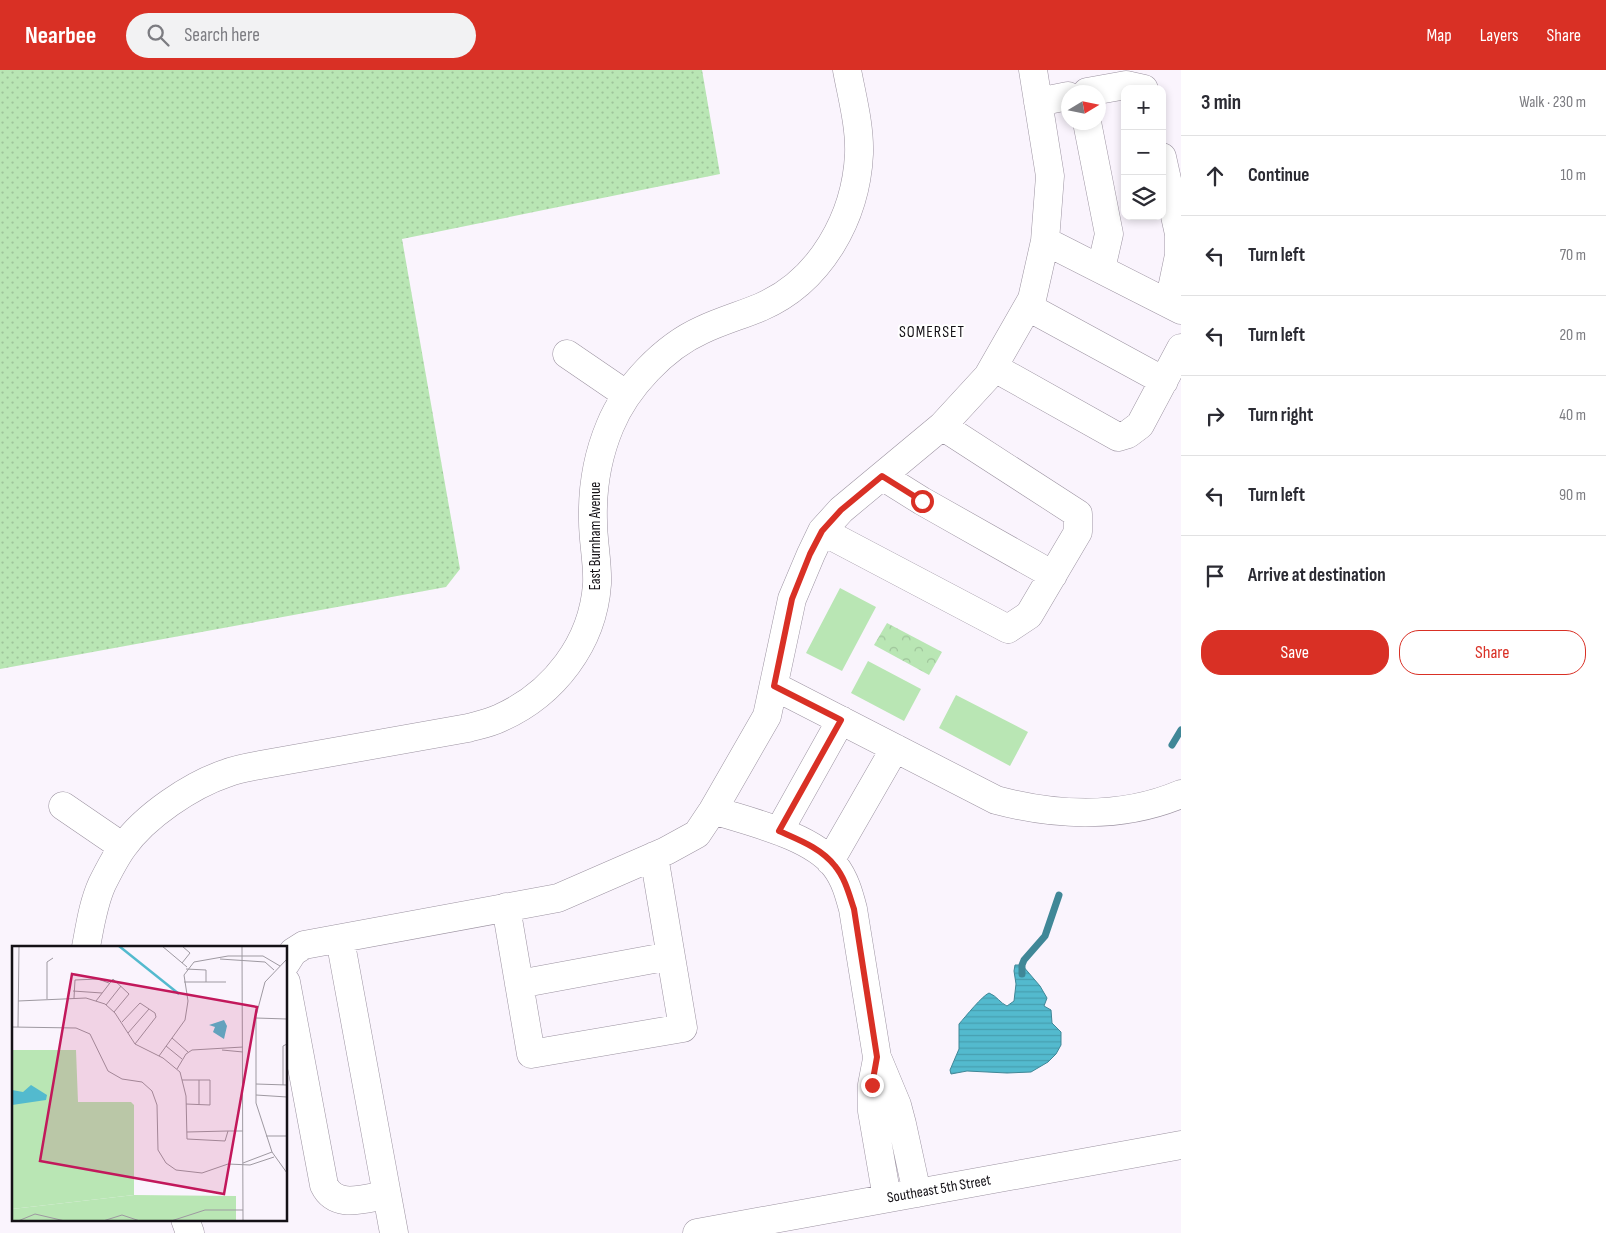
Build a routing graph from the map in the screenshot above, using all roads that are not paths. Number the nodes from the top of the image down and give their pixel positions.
1 (847, 70) edge
2 (1034, 70) edge
3 (1121, 86) edge
4 (1106, 89) edge
5 (1061, 97) edge
6 (1038, 102) junction
7 (1089, 130) edge
8 (1166, 175) edge
9 (1045, 241) junction
10 (1101, 269) junction
11 (1028, 307) junction
12 (1175, 307) edge
13 (1181, 348) edge
14 (567, 354) dead end
15 (993, 367) junction
16 (1164, 381) junction
17 (627, 395) junction
18 (942, 426) junction
19 (882, 476) junction
20 (822, 531) junction
21 (1053, 575) junction
22 (774, 686) junction
23 (841, 720) junction
24 (894, 748) junction
25 (1181, 794) edge
26 (63, 806) dead end
27 (712, 810) junction
28 (779, 831) junction
29 (123, 847) junction
30 (654, 856) junction
31 (830, 861) junction
32 (506, 907) junction
33 (340, 939) junction
34 (86, 946) edge
35 (670, 956) junction
36 (288, 959) edge
37 (519, 984) junction
38 (288, 993) edge
39 (877, 1057) junction
40 (1181, 1145) edge
41 (917, 1193) junction
42 (387, 1195) junction
43 (887, 1198) junction
44 (185, 1220) edge
45 (190, 1233) edge
46 (394, 1233) edge
47 (697, 1233) edge

1 - 17 street, East Burnham Avenue
2 - 6 street
3 - 4 street
5 - 6 street
6 - 9 street
7 - 10 street
8 - 12 street
9 - 10 street
9 - 11 street
10 - 12 street
11 - 15 street
11 - 16 street
13 - 16 street
14 - 17 street
15 - 16 street
15 - 18 street
17 - 29 street, East Burnham Avenue
18 - 19 street
18 - 21 street
19 - 20 street
19 - 21 street
20 - 21 street
20 - 22 street
22 - 23 street
22 - 27 street
23 - 24 street
23 - 28 street
24 - 25 street
24 - 31 street
26 - 29 street
27 - 28 street
27 - 30 street
28 - 31 street
29 - 34 street, East Burnham Avenue
30 - 32 street
30 - 35 street
31 - 39 street
32 - 33 street
32 - 37 street
33 - 36 street
33 - 42 street
35 - 37 street
35 - 37 street
38 - 42 street
39 - 41 street
39 - 43 street
40 - 41 street, Southeast 5th Street
41 - 43 street, Southeast 5th Street
42 - 46 street
43 - 47 street, Southeast 5th Street
44 - 45 street

